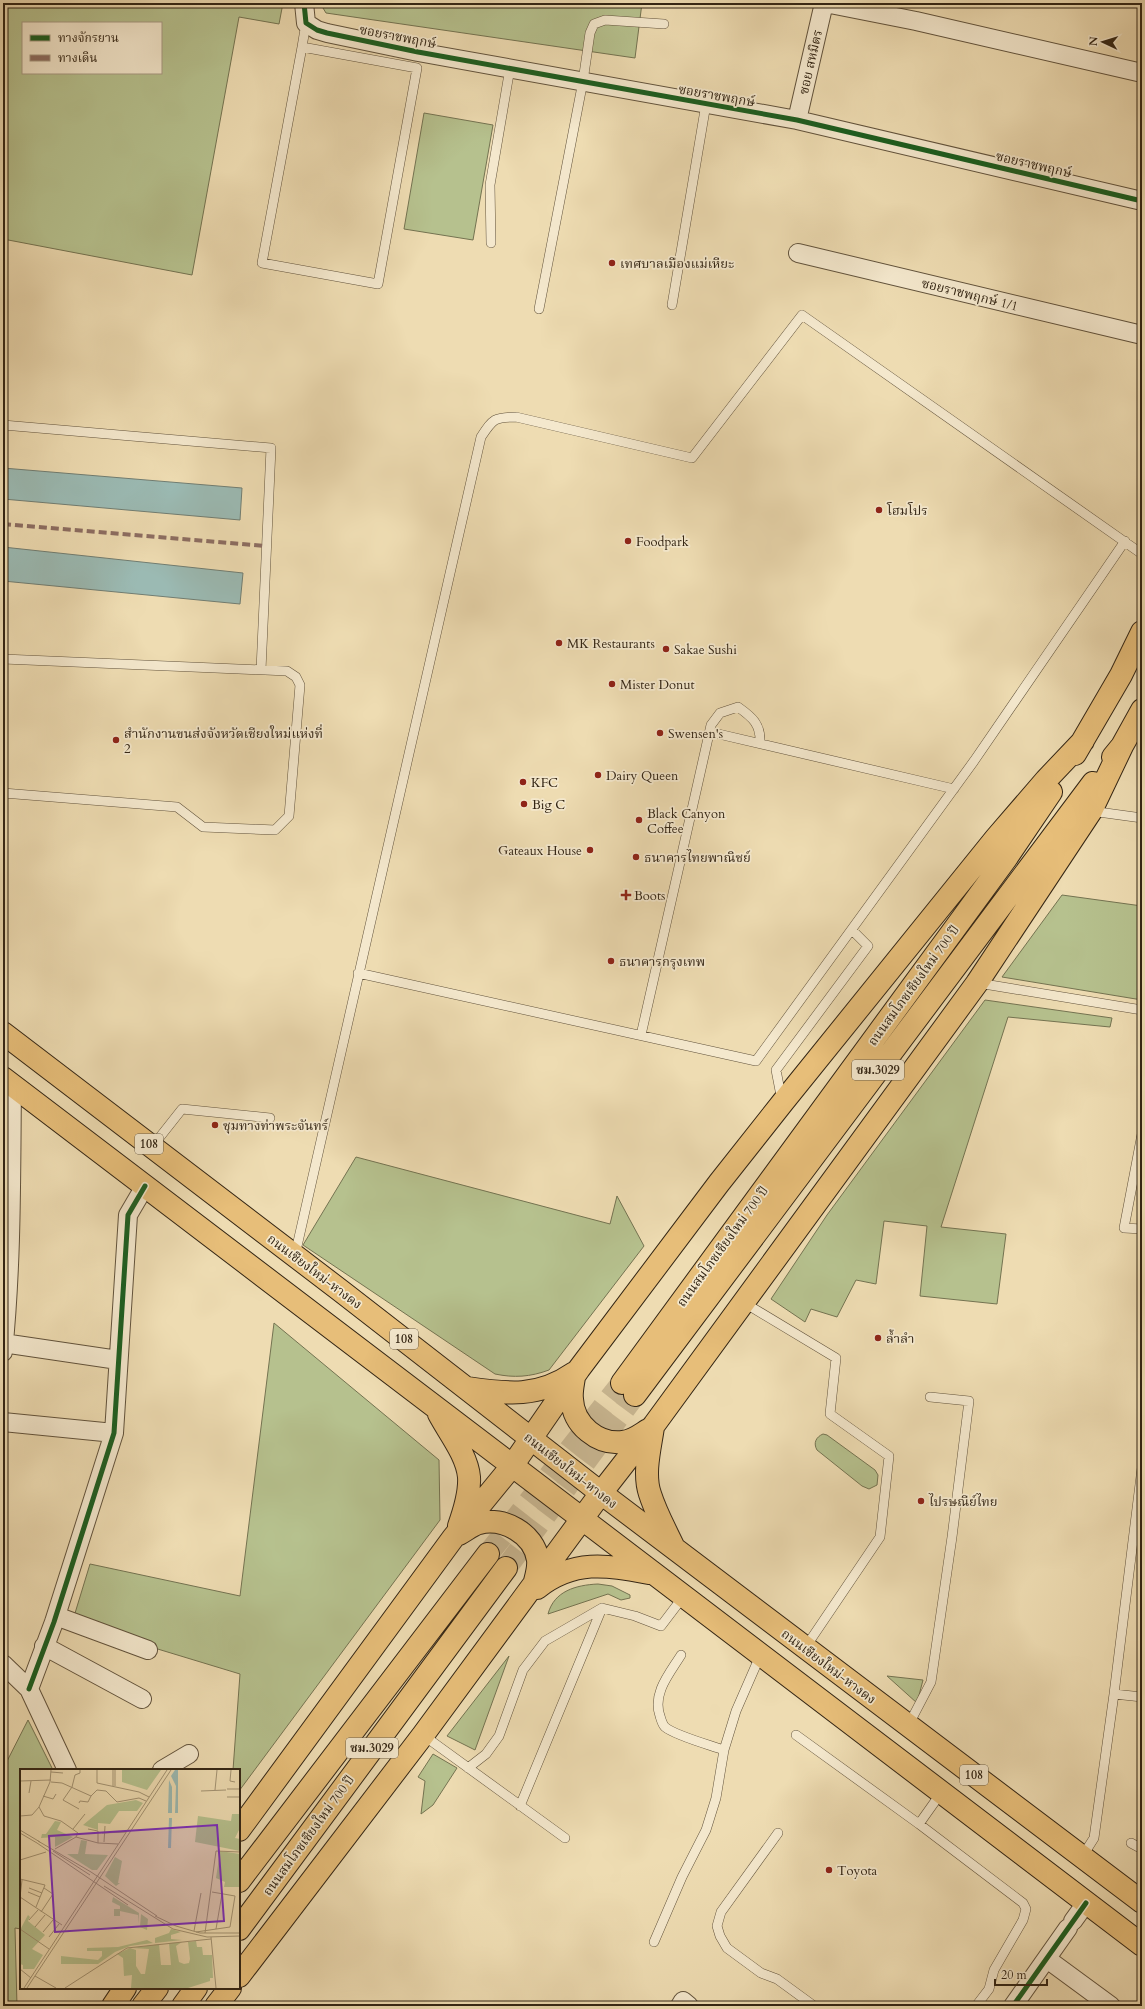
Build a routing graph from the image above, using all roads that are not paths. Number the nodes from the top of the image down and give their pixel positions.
1 (304, 3) edge
2 (824, 3) edge
3 (306, 23) junction
4 (664, 24) dead end
5 (302, 47) junction
6 (510, 68) junction
7 (1142, 73) edge
8 (583, 81) junction
9 (706, 104) junction
10 (797, 120) junction
11 (1142, 201) edge
12 (491, 243) dead end
13 (798, 253) dead end
14 (672, 305) dead end
15 (538, 309) dead end
16 (1142, 335) edge
17 (3, 425) edge
18 (1124, 541) junction
19 (1142, 554) edge
20 (1142, 632) edge
21 (3, 659) edge
22 (261, 670) junction
23 (1142, 710) edge
24 (710, 732) junction
25 (1083, 741) junction
26 (760, 743) junction
27 (1122, 746) junction
28 (954, 789) junction
29 (3, 793) edge
30 (1091, 811) junction
31 (1142, 818) edge
32 (852, 930) junction
33 (358, 973) junction
34 (977, 983) junction
35 (1142, 1010) edge
36 (3, 1033) edge
37 (640, 1035) junction
38 (7, 1081) edge
39 (783, 1102) junction
40 (270, 1118) dead end
41 (1142, 1134) edge
42 (152, 1147) junction
43 (145, 1186) junction
44 (1142, 1229) edge
45 (294, 1255) junction
46 (743, 1302) junction
47 (3, 1346) edge
48 (118, 1360) junction
49 (576, 1373) junction
50 (466, 1388) junction
51 (930, 1397) dead end
52 (436, 1407) junction
53 (3, 1422) edge
54 (654, 1426) junction
55 (114, 1433) junction
56 (532, 1439) junction
57 (512, 1466) junction
58 (1142, 1468) edge
59 (601, 1494) junction
60 (582, 1520) junction
61 (453, 1538) junction
62 (674, 1549) junction
63 (488, 1554) tunnel mouth
64 (506, 1568) tunnel mouth
65 (654, 1574) junction
66 (528, 1592) junction
67 (684, 1597) junction
68 (602, 1608) junction
69 (56, 1616) junction
70 (44, 1646) junction
71 (805, 1648) junction
72 (148, 1650) dead end
73 (681, 1655) dead end
74 (760, 1656) junction
75 (3, 1664) edge
76 (29, 1689) junction
77 (1114, 1694) junction
78 (1142, 1698) edge
79 (142, 1700) dead end
80 (908, 1726) junction
81 (423, 1735) junction
82 (796, 1735) dead end
83 (724, 1750) junction
84 (189, 1754) dead end
85 (468, 1768) junction
86 (68, 1769) edge
87 (164, 1769) edge
88 (941, 1793) junction
89 (520, 1806) junction
90 (919, 1824) junction
91 (240, 1829) edge
92 (778, 1833) dead end
93 (565, 1838) dead end
94 (1131, 1843) dead end
95 (1142, 1849) edge
96 (1082, 1857) junction
97 (240, 1880) edge
98 (1142, 1902) edge
99 (1086, 1903) junction
100 (240, 1928) edge
101 (654, 1942) dead end
102 (1142, 1945) edge
103 (1047, 1959) junction
104 (240, 1975) edge
105 (124, 1989) edge
106 (156, 1989) edge
107 (195, 1989) edge
108 (229, 1989) edge
109 (113, 2006) edge
110 (143, 2006) edge
111 (182, 2006) edge
112 (216, 2006) edge
113 (680, 2006) edge
114 (689, 2006) edge
115 (814, 2006) edge
116 (976, 2006) edge
117 (1013, 2006) edge
118 (1111, 2006) edge

1 - 3 street
2 - 7 street
2 - 10 street, ซอย สหมิตร
3 - 5 lane
3 - 6 street, ซอยราชพฤกษ์
4 - 8 lane
5 - 5 lane
6 - 8 street, ซอยราชพฤกษ์
6 - 12 lane
8 - 9 street, ซอยราชพฤกษ์
8 - 15 lane
9 - 10 street, ซอยราชพฤกษ์
9 - 14 lane
10 - 11 street, ซอยราชพฤกษ์
13 - 16 street, ซอยราชพฤกษ์ 1/1
17 - 22 lane
18 - 19 lane
18 - 28 lane
18 - 33 lane
20 - 25 main road, ถนนสมโภชเชียงใหม่ 700 ปี / ชม.3029
21 - 22 lane
22 - 29 lane
23 - 27 main road, ถนนสมโภชเชียงใหม่ 700 ปี / ชม.3029
24 - 26 lane
24 - 26 lane
24 - 37 lane
25 - 27 main road, ถนนสมโภชเชียงใหม่ 700 ปี / ชม.3029
25 - 39 main road
26 - 28 lane
27 - 30 main road
28 - 32 lane
30 - 31 lane
30 - 34 main road
32 - 37 lane
32 - 39 lane
33 - 37 lane
33 - 45 lane
34 - 35 lane
34 - 46 main road
36 - 42 main road, ถนนเชียงใหม่-หางดง / 108
38 - 43 main road, 108
38 - 47 street
39 - 49 main road
40 - 42 lane
41 - 44 lane
42 - 45 main road, ถนนเชียงใหม่-หางดง / 108
43 - 48 street
43 - 52 main road, 108
45 - 50 main road, ถนนเชียงใหม่-หางดง / 108
46 - 54 main road
46 - 71 lane
47 - 48 street
48 - 55 street
49 - 50 main road
49 - 54 main road
49 - 56 main road
50 - 56 main road, ถนนเชียงใหม่-หางดง / 108
51 - 80 lane
52 - 57 main road, 108
52 - 61 main road
53 - 55 street
54 - 59 main road
54 - 62 main road
55 - 69 street
56 - 57 main road
56 - 59 main road, ถนนเชียงใหม่-หางดง / 108
57 - 60 main road, 108
57 - 61 main road
58 - 77 lane
59 - 60 main road
59 - 62 main road, ถนนเชียงใหม่-หางดง / 108
60 - 65 main road, 108
60 - 66 main road
61 - 66 main road
61 - 91 main road
62 - 71 main road, ถนนเชียงใหม่-หางดง / 108
63 - 97 main road, ถนนสมโภชเชียงใหม่ 700 ปี / ชม.3029
64 - 100 main road, ถนนสมโภชเชียงใหม่ 700 ปี / ชม.3029
65 - 66 main road
65 - 67 main road, 108
66 - 81 main road
67 - 68 lane
67 - 74 main road, 108
68 - 85 lane
68 - 89 lane
69 - 70 street
69 - 72 street
70 - 76 street
70 - 79 street
71 - 80 main road, ถนนเชียงใหม่-หางดง / 108
73 - 83 lane
74 - 83 lane
74 - 88 main road, 108
75 - 76 street
76 - 86 street
77 - 78 lane
77 - 96 lane
80 - 96 main road, ถนนเชียงใหม่-หางดง / 108
81 - 85 lane
81 - 104 main road
82 - 90 lane
83 - 101 lane
84 - 87 street
85 - 89 lane
88 - 90 lane
88 - 99 main road, 108
89 - 93 lane
90 - 116 lane
92 - 115 lane
94 - 95 lane
96 - 98 main road, ถนนเชียงใหม่-หางดง / 108
99 - 102 main road, 108
99 - 103 street
103 - 117 street
103 - 118 street
105 - 109 main road
106 - 110 main road
107 - 111 main road
108 - 112 main road
113 - 114 street

